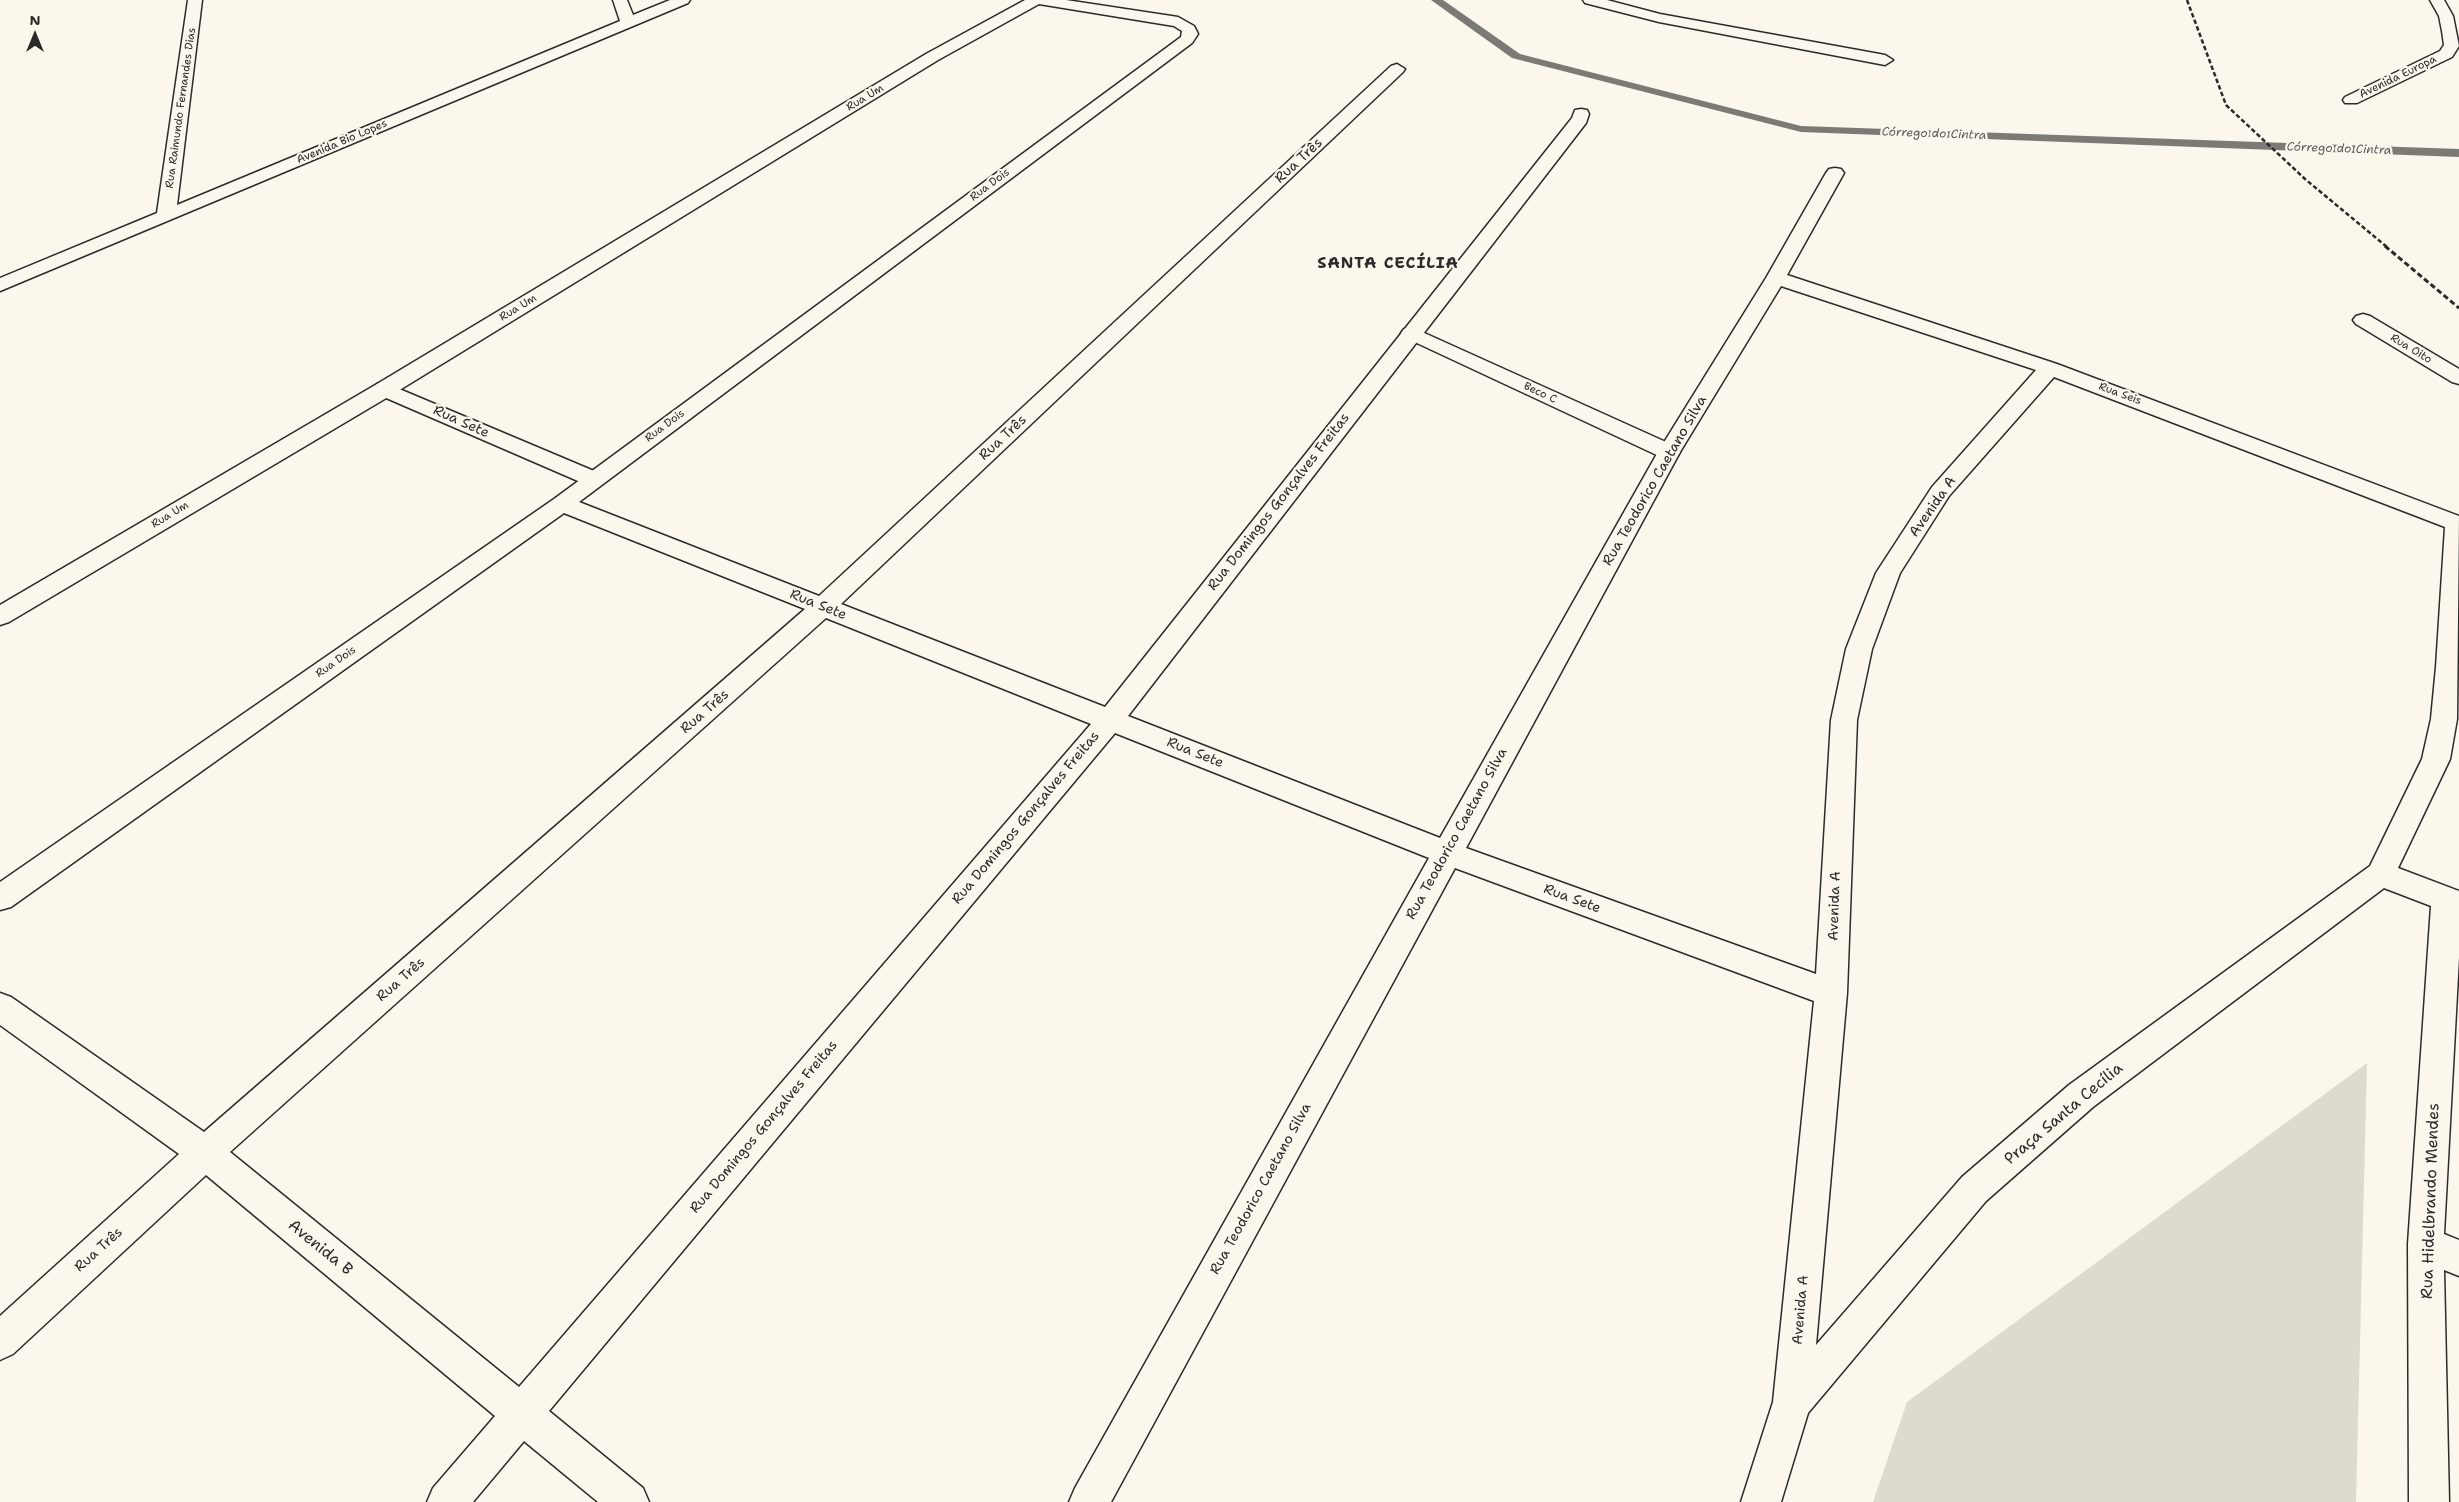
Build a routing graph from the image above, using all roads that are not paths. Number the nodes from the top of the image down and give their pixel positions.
1 (195, 0) edge
2 (620, 0) edge
3 (683, 0) edge
4 (1037, 0) edge
5 (1590, 0) edge
6 (2437, 0) edge
7 (628, 21) junction
8 (2455, 32) edge
9 (1885, 60) dead end
10 (1397, 69) dead end
11 (2351, 100) dead end
12 (1581, 114) dead end
13 (1835, 172) dead end
14 (166, 216) junction
15 (1776, 278) junction
16 (0, 284) edge
17 (2363, 320) dead end
18 (1411, 333) junction
19 (2050, 368) junction
20 (2459, 378) edge
21 (385, 389) junction
22 (1669, 452) junction
23 (593, 480) junction
24 (562, 504) junction
25 (2458, 523) edge
26 (823, 607) junction
27 (0, 616) edge
28 (1110, 720) junction
29 (1447, 853) junction
30 (2381, 874) junction
31 (0, 898) edge
32 (2453, 902) edge
33 (1831, 993) junction
34 (0, 1008) edge
35 (205, 1153) junction
36 (2426, 1244) junction
37 (2459, 1258) edge
38 (0, 1340) edge
39 (1792, 1402) junction
40 (521, 1413) junction
41 (447, 1502) edge
42 (629, 1502) edge
43 (1089, 1502) edge
44 (1761, 1502) edge
45 (2429, 1502) edge

1 - 14 street, Rua Raimundo Fernandes Dias
2 - 7 street
3 - 7 street, Avenida Bio Lopes
4 - 21 street, Rua Um
4 - 23 street, Rua Dois
5 - 9 street
6 - 8 street, Avenida Europa
7 - 14 street, Avenida Bio Lopes
8 - 11 street, Avenida Europa
10 - 26 street, Rua Três
12 - 18 street, Rua Domingos Gonçalves Freitas
13 - 15 street, Rua Teodorico Caetano Silva
14 - 16 street, Avenida Bio Lopes
15 - 19 street, Rua Seis
15 - 22 street, Rua Teodorico Caetano Silva
17 - 20 street, Rua Oito
18 - 22 street, Beco C
18 - 28 street, Rua Domingos Gonçalves Freitas
19 - 25 street, Rua Seis
19 - 33 street, Avenida A
21 - 23 street, Rua Sete
21 - 27 street, Rua Um
22 - 29 street, Rua Teodorico Caetano Silva
23 - 24 street, Rua Dois
24 - 26 street, Rua Sete
24 - 31 street, Rua Dois
25 - 30 street
26 - 28 street, Rua Sete
26 - 35 street, Rua Três
28 - 29 street, Rua Sete
28 - 40 street, Rua Domingos Gonçalves Freitas
29 - 33 street, Rua Sete
29 - 43 street, Rua Teodorico Caetano Silva
30 - 32 street
30 - 39 street, Praça Santa Cecília
32 - 36 street, Rua Hidelbrando Mendes
33 - 39 street, Avenida A
34 - 35 street, Avenida B
35 - 38 street, Rua Três
35 - 40 street, Avenida B
36 - 37 street
36 - 45 street, Rua Hidelbrando Mendes
39 - 44 street, Avenida A
40 - 41 street, Rua Domingos Gonçalves Freitas
40 - 42 street, Avenida B

